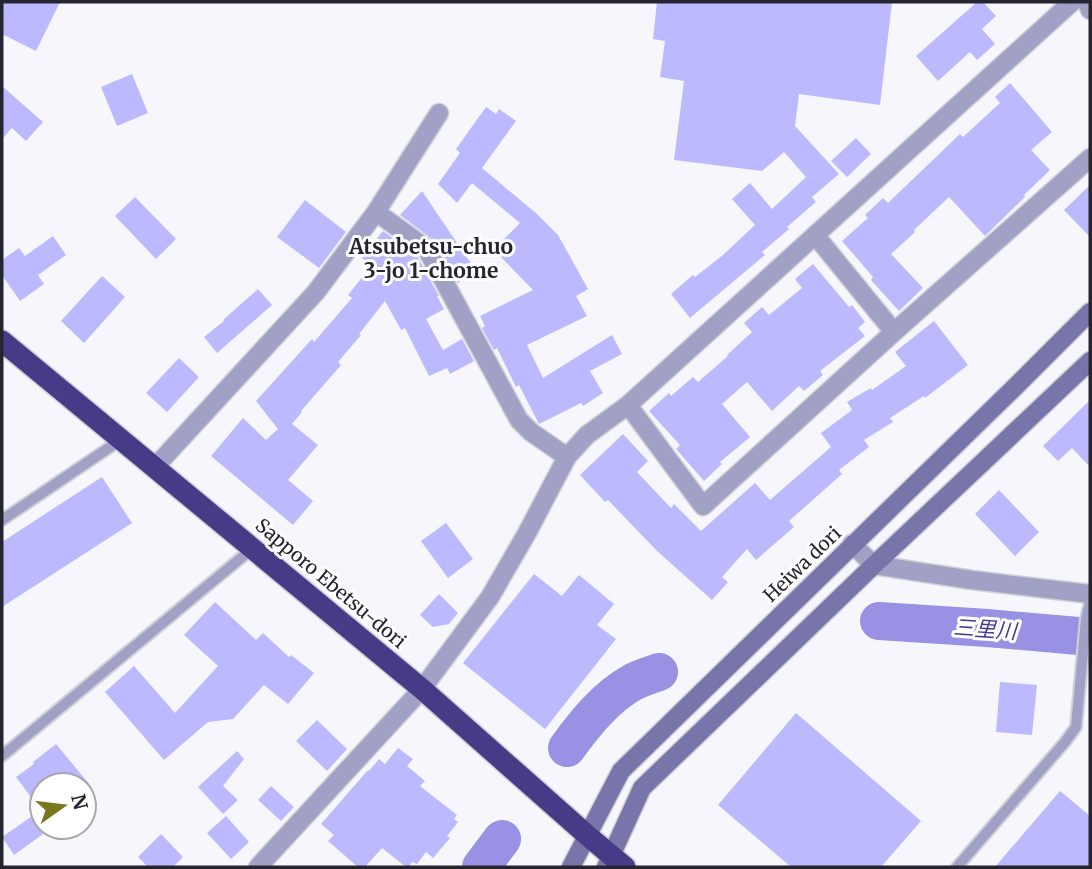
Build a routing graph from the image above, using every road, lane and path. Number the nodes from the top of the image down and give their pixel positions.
1 (1072, 2) edge
2 (1087, 2) edge
3 (1090, 10) edge
4 (439, 113) dead end
5 (1090, 158) edge
6 (376, 212) junction
7 (815, 235) junction
8 (1090, 312) edge
9 (894, 332) junction
10 (2, 341) edge
11 (1090, 361) edge
12 (628, 405) junction
13 (122, 439) junction
14 (567, 457) junction
15 (155, 467) junction
16 (2, 520) edge
17 (852, 544) junction
18 (253, 548) junction
19 (874, 565) junction
20 (1090, 594) edge
21 (1090, 602) edge
22 (422, 689) junction
23 (2, 756) edge
24 (588, 836) junction
25 (614, 864) edge
26 (258, 867) edge
27 (571, 867) edge
28 (957, 867) edge

1 - 7 street
2 - 3 street
4 - 6 street
5 - 9 street
6 - 14 street
6 - 15 street
7 - 9 street
7 - 12 street
8 - 17 street, Heiwa dori
9 - 12 street
10 - 13 highway, Sapporo Ebetsu-dori
11 - 19 street
12 - 14 street
13 - 15 highway, Sapporo Ebetsu-dori
13 - 16 lane
14 - 22 street
15 - 18 highway, Sapporo Ebetsu-dori
17 - 19 street
17 - 24 street, Heiwa dori
18 - 22 highway, Sapporo Ebetsu-dori
18 - 23 lane
19 - 20 street
19 - 25 street
21 - 28 lane
22 - 24 highway, Sapporo Ebetsu-dori
22 - 26 street
24 - 25 highway, Sapporo Ebetsu-dori
24 - 27 street, Heiwa dori

